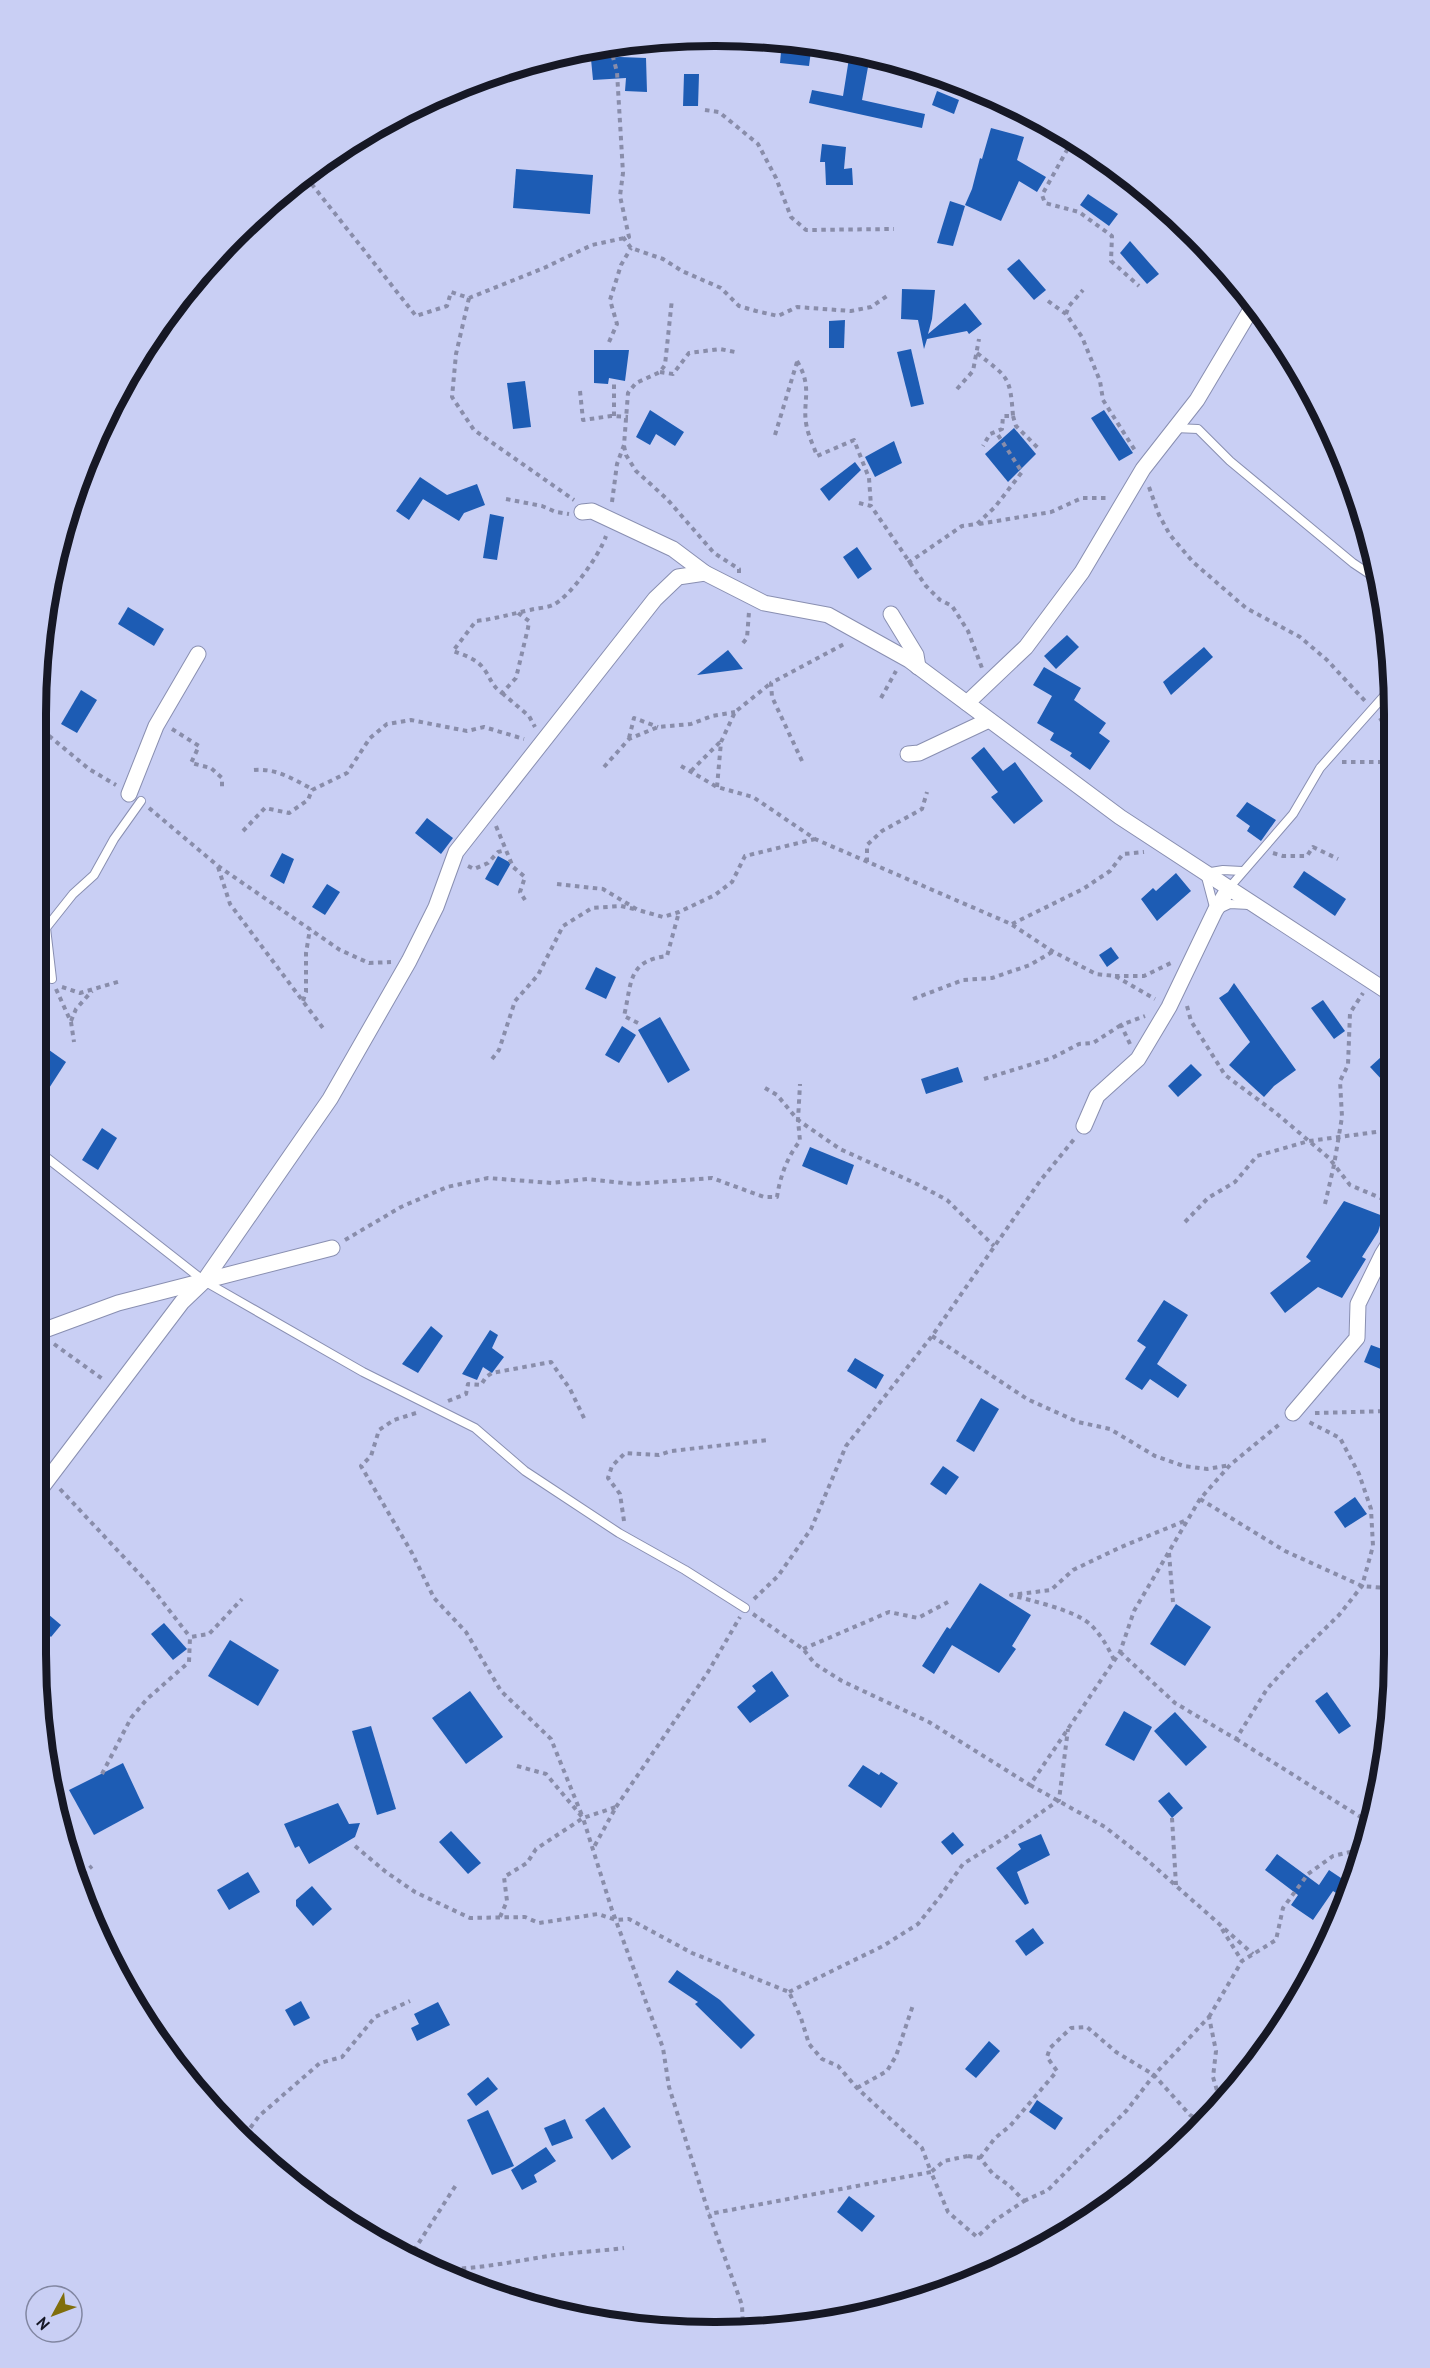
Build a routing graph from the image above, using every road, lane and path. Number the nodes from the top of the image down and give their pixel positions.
1 (613, 55) edge
2 (705, 110) dead end
3 (1068, 148) edge
4 (311, 183) edge
5 (894, 228) dead end
6 (623, 237) junction
7 (631, 248) junction
8 (1139, 286) dead end
9 (1083, 290) dead end
10 (890, 294) dead end
11 (469, 297) junction
12 (672, 299) dead end
13 (1048, 301) dead end
14 (1249, 313) edge
15 (1066, 314) junction
16 (979, 339) dead end
17 (609, 342) dead end
18 (735, 352) dead end
19 (977, 352) junction
20 (660, 372) junction
21 (614, 383) dead end
22 (957, 389) dead end
23 (580, 391) dead end
24 (614, 416) junction
25 (1013, 416) junction
26 (628, 417) junction
27 (1175, 428) junction
28 (996, 432) junction
29 (775, 435) dead end
30 (624, 445) junction
31 (983, 446) dead end
32 (1039, 449) dead end
33 (1143, 469) junction
34 (1124, 498) junction
35 (506, 499) dead end
36 (859, 503) dead end
37 (871, 506) junction
38 (582, 512) junction
39 (610, 520) junction
40 (977, 524) junction
41 (908, 563) junction
42 (705, 573) junction
43 (1368, 573) edge
44 (739, 579) joint
45 (720, 580) junction
46 (753, 597) junction
47 (518, 613) junction
48 (891, 614) dead end
49 (862, 634) junction
50 (743, 643) dead end
51 (198, 654) dead end
52 (902, 657) junction
53 (918, 667) junction
54 (984, 680) joint
55 (771, 683) junction
56 (952, 692) junction
57 (502, 693) junction
58 (881, 698) dead end
59 (1383, 698) edge
60 (968, 703) junction
61 (1374, 709) junction
62 (735, 712) junction
63 (160, 719) junction
64 (989, 720) junction
65 (1384, 725) edge
66 (658, 727) junction
67 (46, 733) edge
68 (629, 739) junction
69 (723, 739) junction
70 (540, 743) junction
71 (908, 754) dead end
72 (802, 761) dead end
73 (1384, 762) edge
74 (681, 766) dead end
75 (604, 767) dead end
76 (1320, 768) junction
77 (254, 770) dead end
78 (691, 771) junction
79 (717, 787) junction
80 (222, 790) dead end
81 (312, 790) junction
82 (927, 792) dead end
83 (135, 797) junction
84 (490, 808) junction
85 (243, 831) dead end
86 (815, 839) junction
87 (1262, 848) junction
88 (506, 849) junction
89 (1168, 849) junction
90 (1338, 859) dead end
91 (453, 860) junction
92 (867, 862) junction
93 (218, 866) junction
94 (1242, 871) junction
95 (1205, 873) junction
96 (557, 884) dead end
97 (1229, 888) junction
98 (525, 900) dead end
99 (1258, 906) junction
100 (638, 910) junction
101 (1215, 911) junction
102 (679, 912) junction
103 (1011, 924) junction
104 (310, 929) junction
105 (1052, 951) junction
106 (1181, 958) dead end
107 (409, 961) junction
108 (1115, 976) junction
109 (52, 979) junction
110 (1183, 979) junction
111 (1372, 980) junction
112 (121, 981) dead end
113 (1384, 989) edge
114 (92, 991) junction
115 (913, 999) dead end
116 (303, 1002) junction
117 (1169, 1007) junction
118 (71, 1022) junction
119 (638, 1023) dead end
120 (1121, 1025) dead end
121 (323, 1028) dead end
122 (74, 1042) dead end
123 (492, 1059) dead end
124 (984, 1079) dead end
125 (800, 1084) dead end
126 (765, 1088) dead end
127 (798, 1120) junction
128 (1084, 1126) joint
129 (1384, 1131) edge
130 (1337, 1138) junction
131 (1309, 1141) junction
132 (46, 1157) edge
133 (1334, 1165) junction
134 (1384, 1199) edge
135 (1325, 1204) dead end
136 (1185, 1222) dead end
137 (994, 1246) junction
138 (332, 1248) joint
139 (1384, 1252) edge
140 (204, 1281) junction
141 (46, 1336) edge
142 (932, 1336) junction
143 (117, 1390) junction
144 (433, 1407) junction
145 (1384, 1411) edge
146 (1293, 1413) junction
147 (585, 1420) dead end
148 (769, 1440) dead end
149 (1230, 1465) junction
150 (46, 1483) edge
151 (1200, 1498) junction
152 (1188, 1520) junction
153 (619, 1533) junction
154 (1169, 1552) junction
155 (1362, 1586) junction
156 (1384, 1588) edge
157 (242, 1599) dead end
158 (948, 1602) dead end
159 (1173, 1602) dead end
160 (745, 1608) junction
161 (190, 1637) junction
162 (803, 1649) junction
163 (1120, 1652) junction
164 (1114, 1660) junction
165 (1068, 1728) junction
166 (1236, 1739) junction
167 (517, 1766) dead end
168 (102, 1774) dead end
169 (1030, 1785) junction
170 (1059, 1800) junction
171 (616, 1807) junction
172 (583, 1818) junction
173 (1172, 1818) dead end
174 (1363, 1818) edge
175 (355, 1846) dead end
176 (594, 1848) junction
177 (1353, 1851) edge
178 (92, 1866) dead end
179 (84, 1873) edge
180 (1176, 1886) junction
181 (500, 1917) junction
182 (616, 1920) junction
183 (1220, 1926) junction
184 (1253, 1954) junction
185 (1242, 1961) junction
186 (789, 1992) junction
187 (410, 2001) dead end
188 (913, 2005) dead end
189 (1209, 2017) junction
190 (1154, 2075) junction
191 (857, 2088) junction
192 (1218, 2094) edge
193 (1195, 2118) edge
194 (248, 2131) edge
195 (980, 2158) junction
196 (931, 2172) junction
197 (456, 2186) dead end
198 (1024, 2201) junction
199 (709, 2214) junction
200 (624, 2248) dead end
201 (414, 2250) edge
202 (452, 2268) edge
203 (743, 2321) edge

1 - 6 path
2 - 5 path
3 - 8 path
4 - 11 path
6 - 7 path
6 - 11 path
7 - 10 path
7 - 17 path
9 - 15 path
11 - 38 path
12 - 20 path
13 - 15 path
14 - 27 street
15 - 33 path
16 - 19 path
18 - 20 path
19 - 22 path
19 - 25 path
20 - 26 path
21 - 24 path
23 - 24 path
24 - 26 path
25 - 28 path
25 - 32 path
26 - 30 path
27 - 33 street
27 - 43 lane
28 - 31 path
28 - 40 path
29 - 37 path
30 - 39 path
30 - 44 path
33 - 34 street
33 - 61 path
34 - 40 path
34 - 60 street
35 - 38 path
36 - 37 path
37 - 41 path
38 - 39 street
39 - 42 street
39 - 47 path
40 - 41 path
41 - 54 path
42 - 45 street
42 - 70 street
44 - 45 street
45 - 46 street
46 - 49 street
46 - 50 path
47 - 57 path
47 - 57 path
48 - 53 street
49 - 52 street
49 - 55 path
51 - 63 street
52 - 53 street
52 - 58 path
53 - 56 street
54 - 56 street
55 - 62 path
55 - 72 path
56 - 60 street
57 - 70 path
59 - 61 lane
60 - 64 street
61 - 65 path
61 - 76 lane
62 - 66 path
62 - 69 path
63 - 80 path
63 - 83 street
64 - 71 street
64 - 89 street
66 - 68 path
66 - 68 path
67 - 83 path
68 - 75 path
69 - 78 path
69 - 79 path
70 - 81 path
70 - 84 street
73 - 76 path
74 - 78 path
76 - 87 lane
77 - 81 path
78 - 79 path
79 - 86 path
81 - 85 path
82 - 92 path
83 - 93 path
83 - 109 lane
84 - 88 path
84 - 91 street
86 - 92 path
86 - 102 path
87 - 90 path
87 - 94 lane
88 - 91 path
88 - 98 path
89 - 95 street
89 - 103 path
91 - 107 street
92 - 103 path
93 - 104 path
93 - 116 path
94 - 95 lane
94 - 97 lane
95 - 97 street
95 - 101 lane
96 - 100 path
97 - 99 street
97 - 101 street
99 - 101 lane
99 - 111 street
100 - 102 path
100 - 123 path
101 - 110 street
102 - 119 path
103 - 105 path
104 - 107 path
104 - 116 path
105 - 108 path
105 - 115 path
106 - 108 path
107 - 140 street
108 - 117 path
109 - 114 path
109 - 118 path
110 - 117 street
110 - 131 path
111 - 113 street
111 - 130 path
112 - 114 path
114 - 118 path
116 - 121 path
117 - 128 street
118 - 122 path
120 - 124 path
125 - 127 path
126 - 127 path
127 - 137 path
127 - 138 path
128 - 137 path
129 - 130 path
130 - 131 path
130 - 133 path
131 - 133 path
131 - 136 path
132 - 140 lane
133 - 134 path
133 - 135 path
137 - 142 path
138 - 140 street
139 - 146 street
140 - 141 street
140 - 143 street
140 - 144 lane
141 - 143 path
142 - 149 path
142 - 160 path
143 - 150 street
144 - 147 path
144 - 153 lane
144 - 172 path
145 - 146 path
146 - 149 path
146 - 155 path
148 - 153 path
149 - 151 path
150 - 161 path
151 - 152 path
151 - 155 path
152 - 154 path
152 - 164 path
153 - 160 lane
154 - 159 path
154 - 163 path
155 - 156 path
155 - 166 path
157 - 161 path
158 - 162 path
160 - 162 path
160 - 171 path
161 - 168 path
162 - 169 path
163 - 164 path
163 - 166 path
164 - 165 path
165 - 169 path
165 - 170 path
166 - 174 path
167 - 172 path
169 - 170 path
170 - 180 path
170 - 186 path
171 - 172 path
171 - 176 path
172 - 176 path
172 - 181 path
173 - 180 path
175 - 181 path
176 - 182 path
177 - 184 path
178 - 179 path
180 - 183 path
181 - 182 path
182 - 186 path
182 - 199 path
183 - 184 path
183 - 185 path
184 - 185 path
185 - 189 path
186 - 191 path
187 - 194 path
188 - 191 path
189 - 190 path
189 - 192 path
190 - 193 path
190 - 195 path
190 - 198 path
191 - 196 path
195 - 196 path
195 - 198 path
196 - 198 path
196 - 199 path
197 - 201 path
199 - 203 path
200 - 202 path

